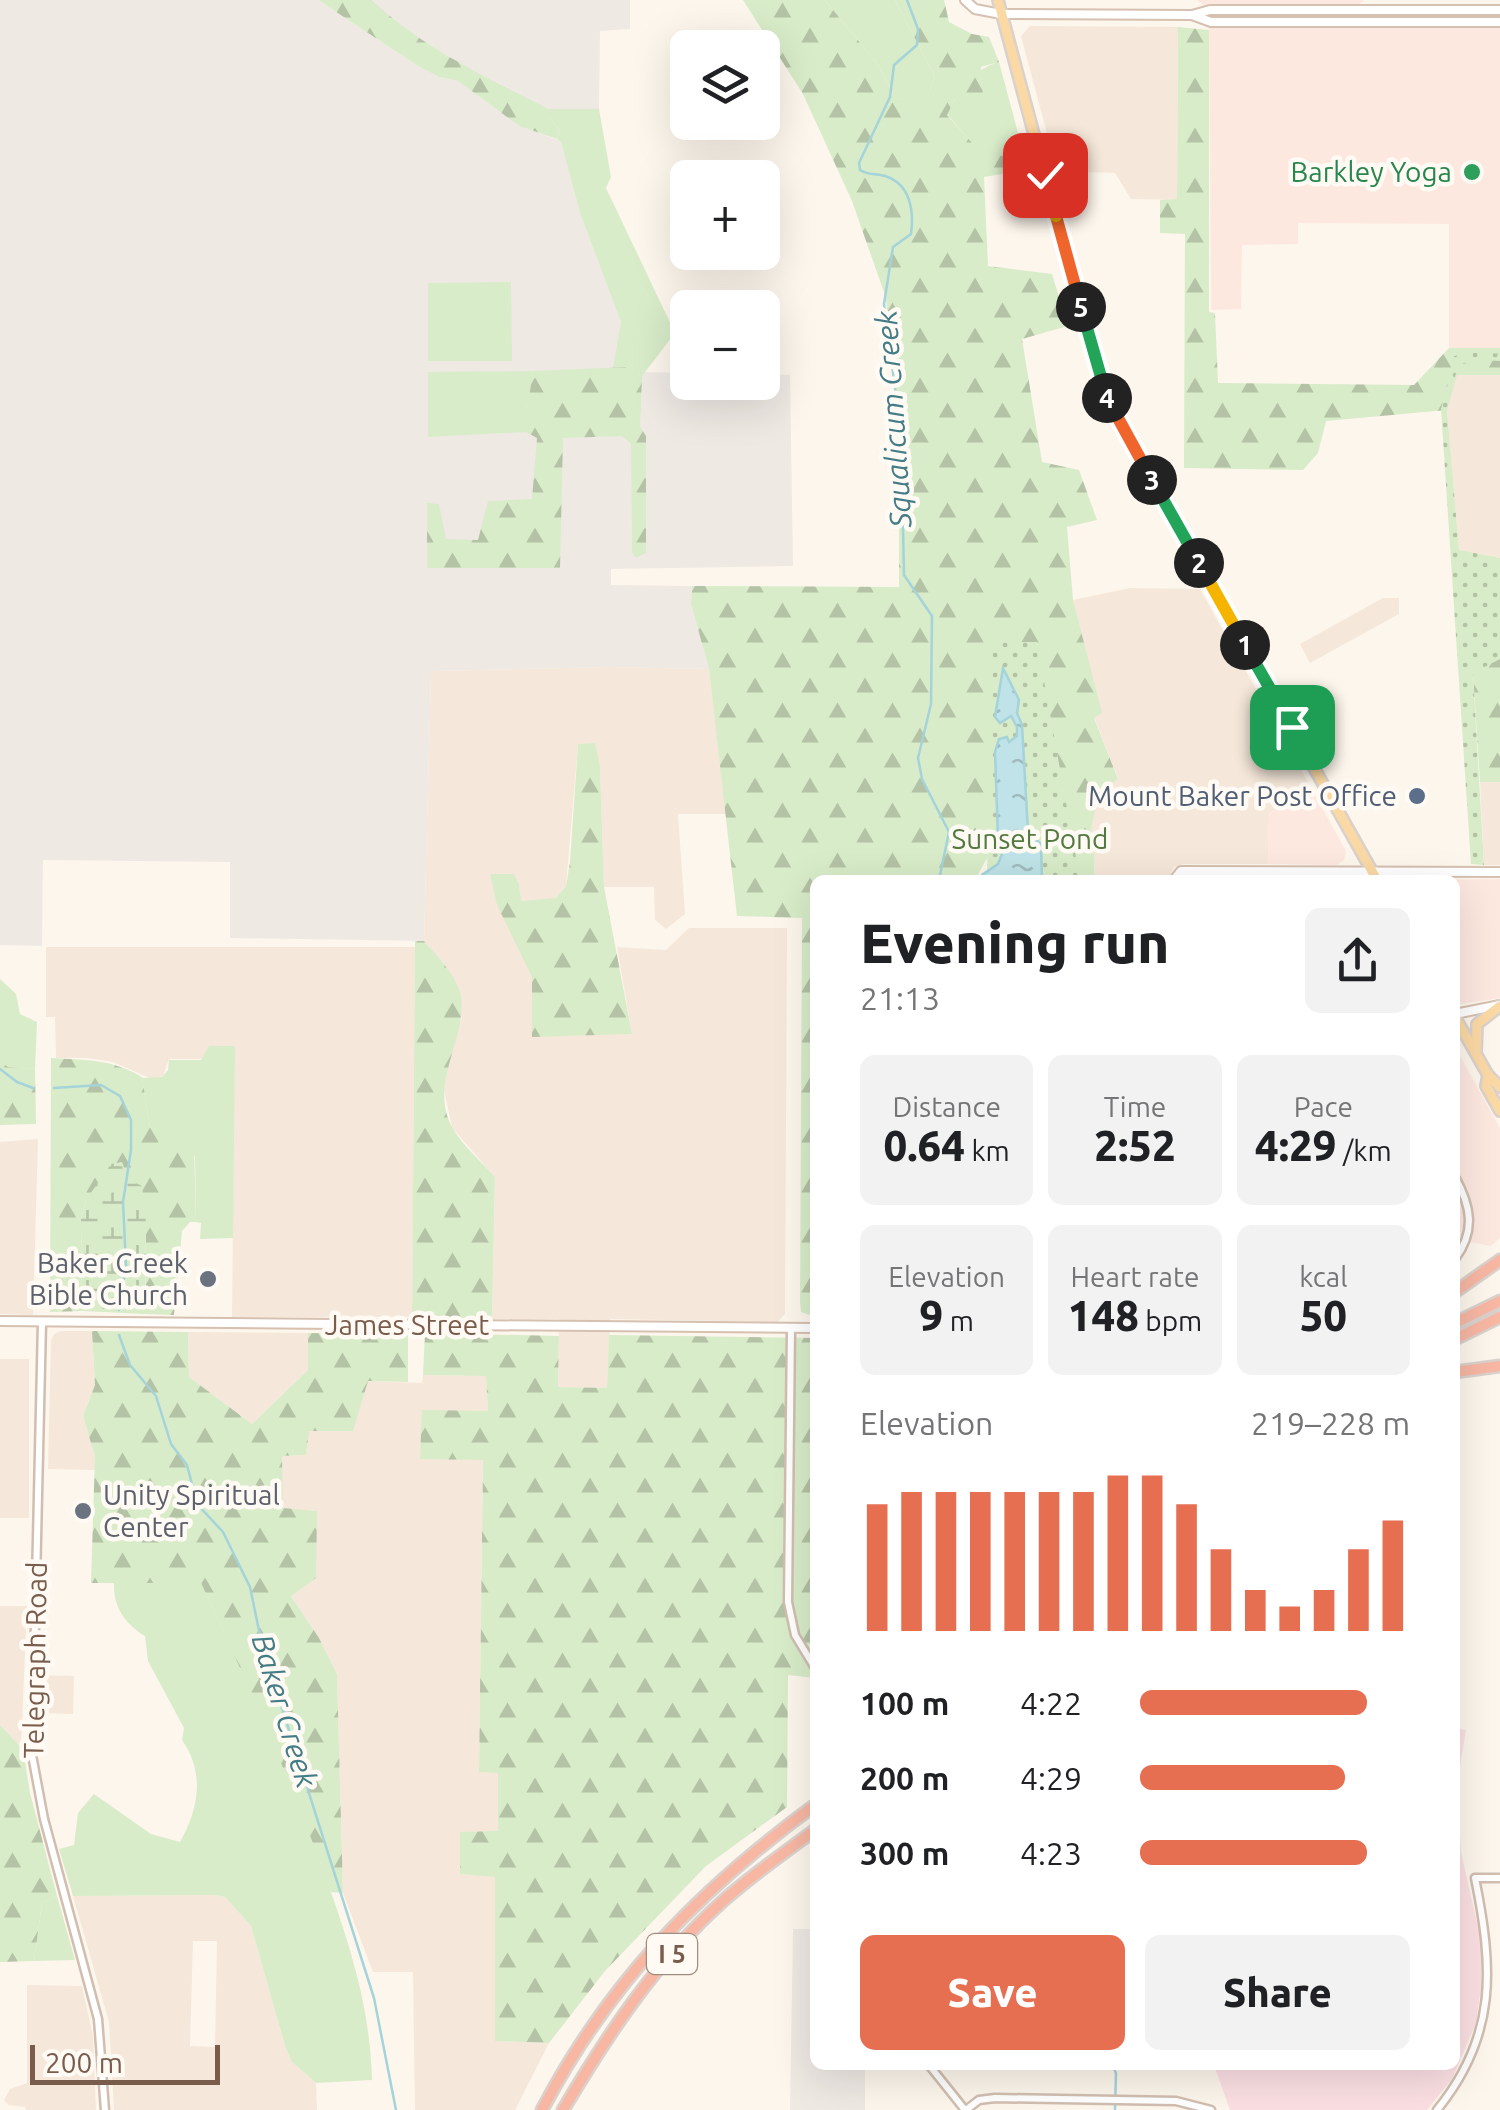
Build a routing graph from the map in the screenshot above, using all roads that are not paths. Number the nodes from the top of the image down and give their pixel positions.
1 (965, 0) edge
2 (998, 0) edge
3 (1500, 10) edge
4 (1002, 14) junction
5 (1192, 15) junction
6 (1500, 22) edge
7 (1500, 872) edge
8 (1374, 875) edge
9 (1406, 875) edge
10 (1500, 1006) edge
11 (1460, 1015) edge
12 (1460, 1025) edge
13 (1476, 1054) junction
14 (1488, 1076) junction
15 (1500, 1087) edge
16 (1500, 1111) edge
17 (1460, 1187) edge
18 (1460, 1251) edge
19 (1500, 1260) edge
20 (1460, 1288) edge
21 (1500, 1301) edge
22 (1500, 1317) edge
23 (1460, 1321) edge
24 (0, 1322) edge
25 (42, 1322) junction
26 (791, 1328) junction
27 (810, 1328) edge
28 (1460, 1337) edge
29 (1500, 1366) edge
30 (1460, 1371) edge
31 (810, 1660) edge
32 (810, 1810) edge
33 (810, 1834) edge
34 (1500, 1878) edge
35 (933, 2070) edge
36 (105, 2110) edge
37 (542, 2110) edge
38 (563, 2110) edge
39 (965, 2110) edge
40 (1212, 2110) edge
41 (1437, 2110) edge

1 - 4 main road
2 - 4 main road
3 - 5 main road
4 - 5 main road
4 - 8 main road
5 - 6 main road
7 - 9 main road
10 - 11 main road
10 - 13 main road
12 - 13 main road
13 - 14 main road
14 - 15 main road
14 - 16 main road
17 - 18 street
19 - 20 highway
21 - 23 highway
22 - 28 highway
24 - 25 main road, James Street
25 - 26 main road, James Street
25 - 36 street, Telegraph Road
26 - 27 main road, James Street
26 - 31 street
29 - 30 highway
32 - 37 highway, I 5
33 - 38 highway, I 5
34 - 41 street
35 - 39 street
39 - 40 street

